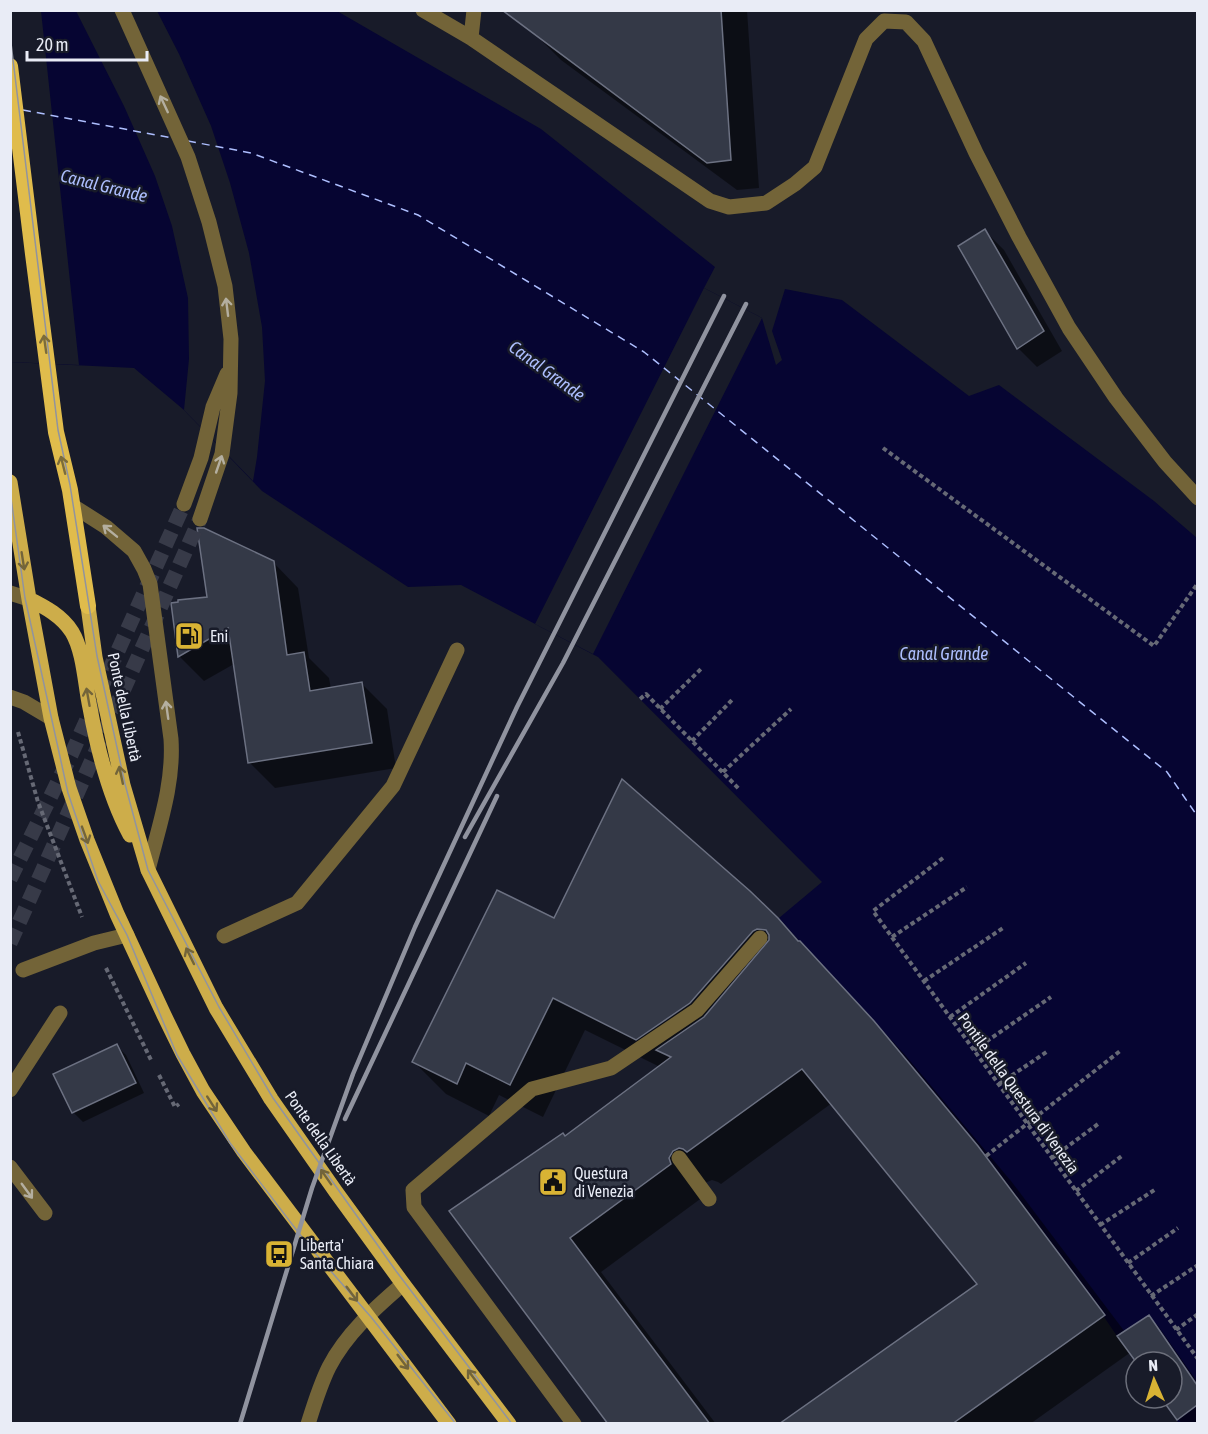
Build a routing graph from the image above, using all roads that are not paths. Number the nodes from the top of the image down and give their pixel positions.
1 (122, 10) edge
2 (423, 10) edge
3 (474, 10) edge
4 (471, 38) junction
5 (10, 66) edge
6 (231, 365) junction
7 (10, 482) edge
8 (1197, 498) edge
9 (184, 504) tunnel mouth
10 (73, 506) junction
11 (200, 519) tunnel mouth
12 (10, 593) edge
13 (28, 599) junction
14 (88, 606) joint
15 (457, 650) dead end
16 (10, 697) edge
17 (51, 718) junction
18 (148, 870) junction
19 (128, 935) junction
20 (224, 936) dead end
21 (760, 938) dead end
22 (23, 970) dead end
23 (60, 1013) dead end
24 (10, 1090) edge
25 (679, 1158) dead end
26 (10, 1167) edge
27 (709, 1199) dead end
28 (45, 1213) dead end
29 (403, 1284) junction
30 (368, 1315) junction
31 (308, 1424) edge
32 (449, 1424) edge
33 (509, 1424) edge
34 (574, 1424) edge

6 -> 1 street
2 - 4 street
3 - 4 street
4 - 8 street
10 -> 5 highway, Ponte della Libertà
6 - 9 street
11 -> 6 street
7 -> 13 main road
10 - 14 highway, Ponte della Libertà
18 -> 10 street
12 - 13 street
13 - 17 main road
18 -> 13 main road
18 -> 14 main road, Ponte della Libertà
15 - 20 street
16 - 17 street
17 -> 19 main road
29 -> 18 main road, Ponte della Libertà
19 - 22 street
19 -> 30 main road
21 - 34 street
23 - 24 street
25 - 27 street
26 -> 28 street
29 - 30 street
33 -> 29 main road, Ponte della Libertà
30 - 31 street
30 -> 32 main road

